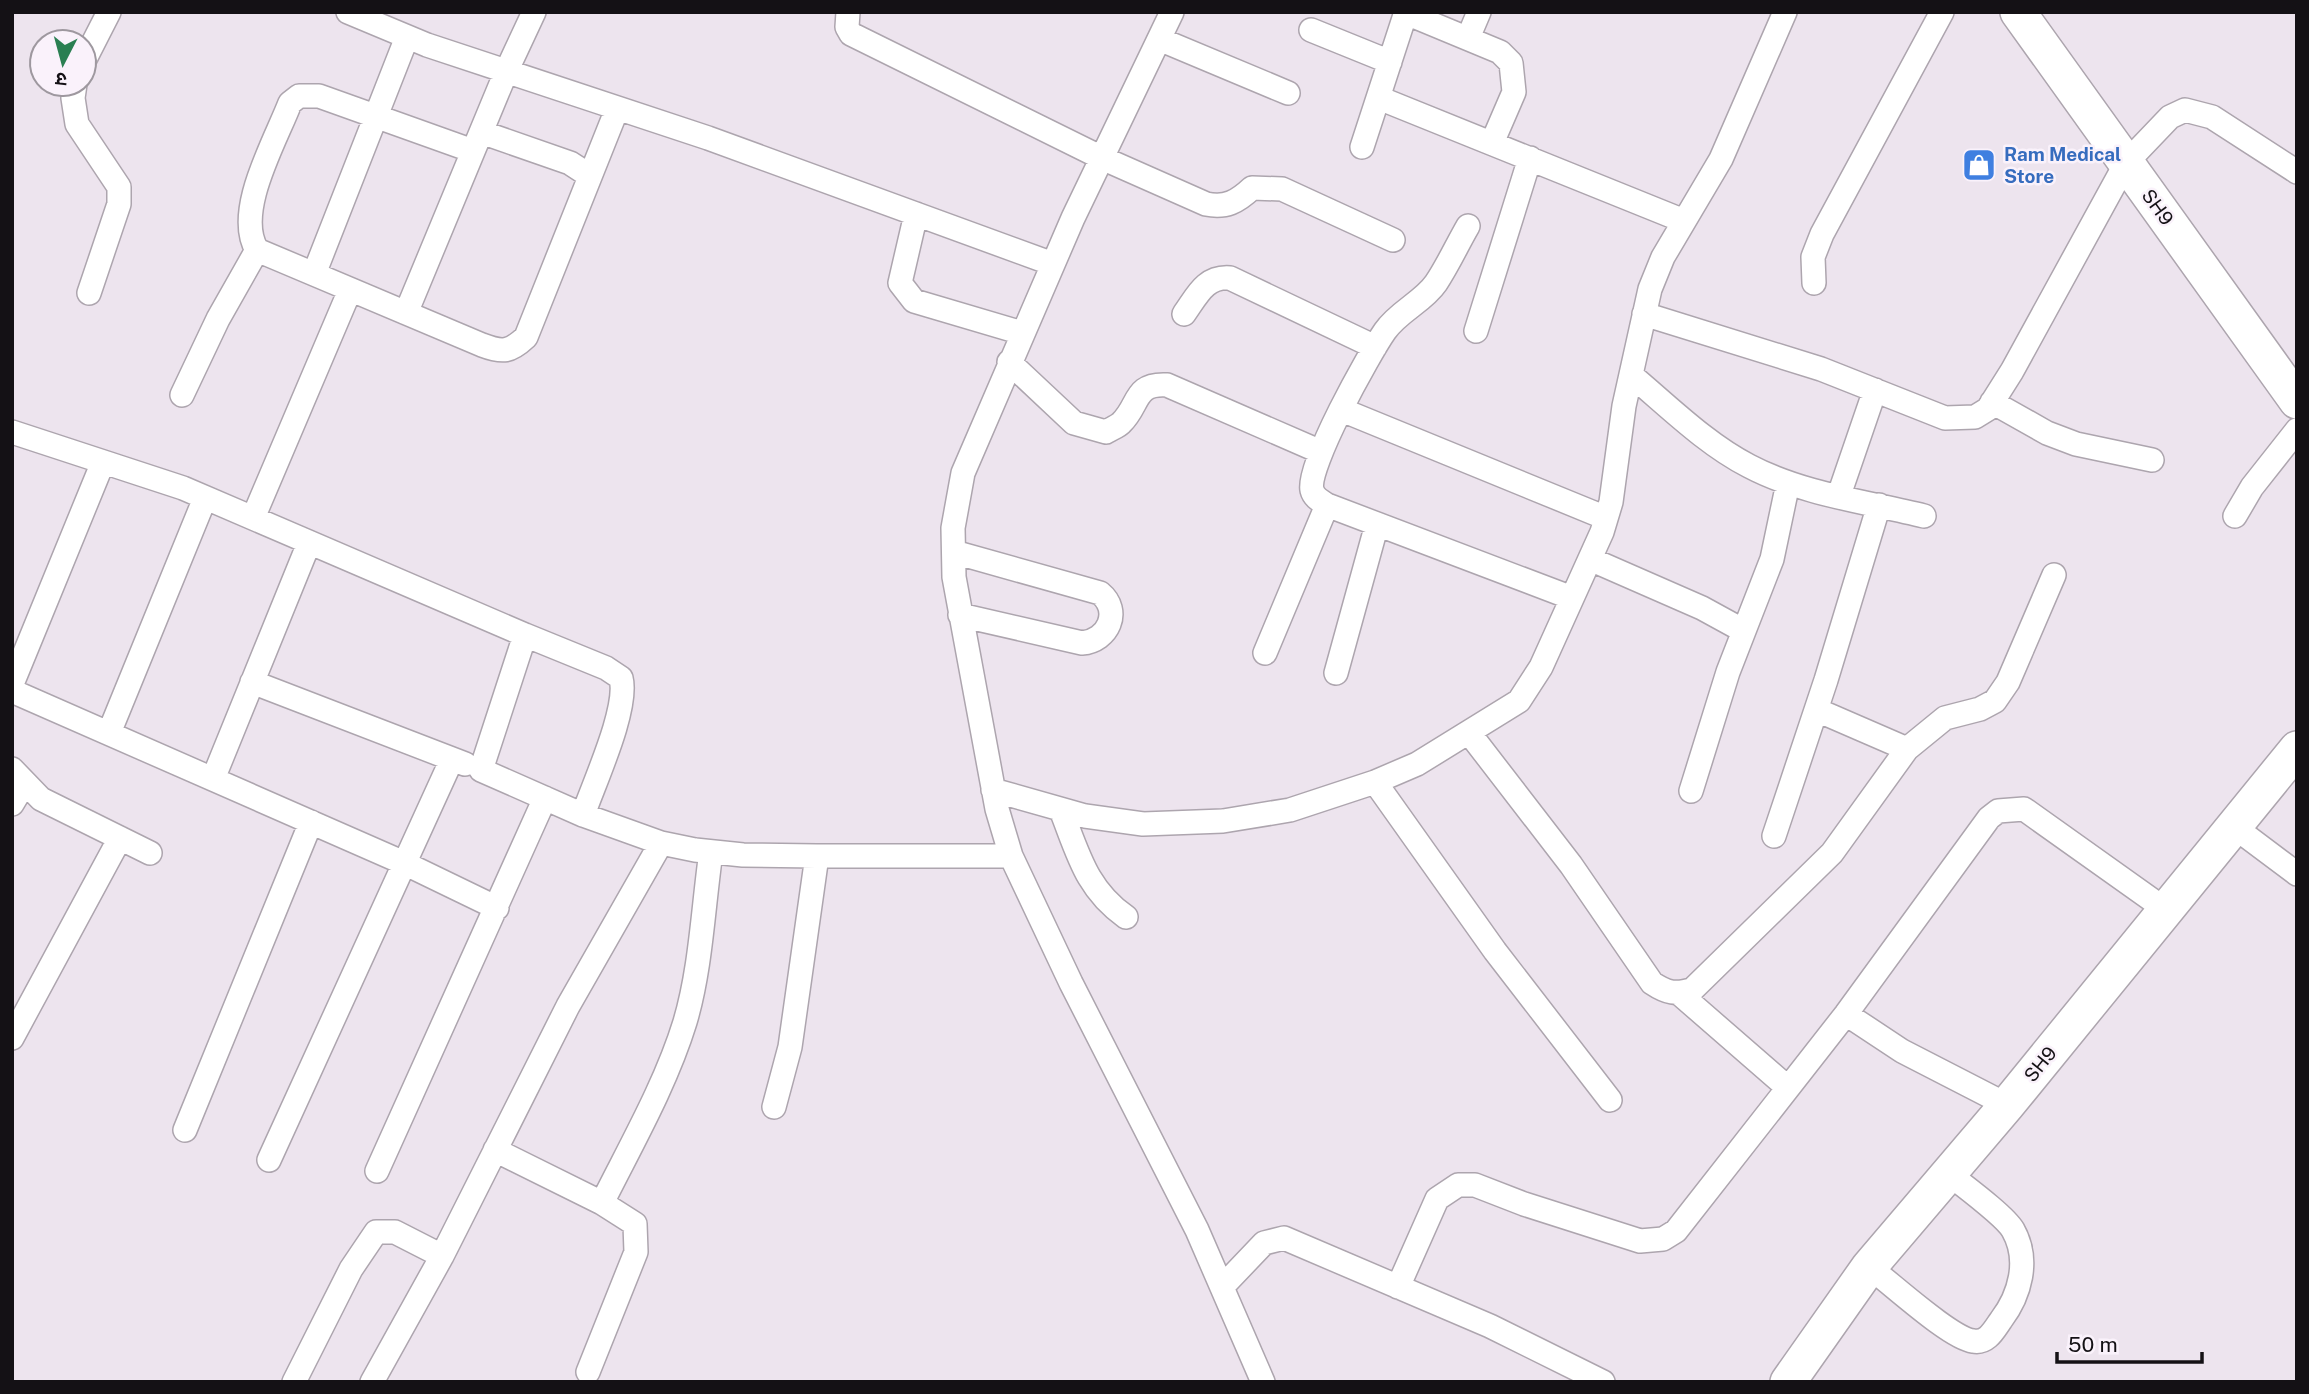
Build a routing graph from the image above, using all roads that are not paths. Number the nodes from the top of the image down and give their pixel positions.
1 (109, 12) edge
2 (348, 12) edge
3 (534, 12) edge
4 (848, 12) edge
5 (1479, 12) edge
6 (1785, 12) edge
7 (1942, 12) edge
8 (2018, 12) edge
9 (1406, 13) edge
10 (1168, 14) edge
11 (1311, 30) dead end
12 (98, 34) edge
13 (407, 37) junction
14 (1159, 38) junction
15 (1468, 38) junction
16 (1390, 62) junction
17 (506, 72) junction
18 (1288, 93) dead end
19 (73, 98) edge
20 (1378, 98) junction
21 (617, 109) junction
22 (376, 117) junction
23 (477, 142) junction
24 (1492, 143) junction
25 (1362, 147) dead end
26 (1102, 158) junction
27 (1530, 158) junction
28 (2126, 163) junction
29 (2297, 172) edge
30 (590, 176) junction
31 (916, 214) junction
32 (1684, 220) junction
33 (1468, 226) dead end
34 (1393, 240) dead end
35 (257, 250) junction
36 (1053, 264) junction
37 (314, 274) junction
38 (1814, 284) dead end
39 (351, 290) junction
40 (89, 293) dead end
41 (406, 313) junction
42 (1184, 314) dead end
43 (1644, 314) junction
44 (1476, 331) dead end
45 (1023, 333) junction
46 (1375, 346) junction
47 (1009, 362) junction
48 (1631, 375) junction
49 (1875, 390) junction
50 (182, 395) dead end
51 (2297, 401) edge
52 (1992, 402) junction
53 (1342, 410) junction
54 (2297, 430) edge
55 (12, 432) edge
56 (1321, 452) junction
57 (2152, 460) dead end
58 (103, 462) junction
59 (1788, 483) junction
60 (1839, 495) junction
61 (205, 498) junction
62 (1327, 505) junction
63 (1879, 505) junction
64 (1924, 516) dead end
65 (2235, 516) dead end
66 (253, 518) junction
67 (1606, 518) junction
68 (1377, 524) junction
69 (309, 543) junction
70 (954, 552) junction
71 (1590, 559) junction
72 (2054, 575) dead end
73 (1572, 598) junction
74 (960, 615) junction
75 (1744, 631) junction
76 (525, 635) junction
77 (1265, 653) dead end
78 (1336, 673) dead end
79 (252, 682) junction
80 (12, 684) edge
81 (12, 691) edge
82 (1816, 710) junction
83 (109, 733) junction
84 (1470, 734) junction
85 (2297, 749) edge
86 (1907, 750) junction
87 (452, 759) junction
88 (481, 770) junction
89 (213, 779) junction
90 (1375, 782) junction
91 (16, 786) edge
92 (993, 790) junction
93 (1690, 791) dead end
94 (545, 798) junction
95 (1061, 810) junction
96 (583, 815) junction
97 (311, 822) junction
98 (2233, 826) junction
99 (1774, 836) dead end
100 (120, 838) junction
101 (661, 843) junction
102 (711, 852) junction
103 (150, 853) dead end
104 (817, 856) junction
105 (1010, 856) junction
106 (404, 863) junction
107 (2297, 874) edge
108 (497, 908) junction
109 (2166, 910) junction
110 (1126, 917) dead end
111 (1680, 993) junction
112 (1846, 1014) junction
113 (12, 1038) edge
114 (1788, 1088) junction
115 (1610, 1100) dead end
116 (2007, 1105) junction
117 (774, 1107) dead end
118 (185, 1130) dead end
119 (495, 1150) junction
120 (269, 1160) dead end
121 (377, 1171) dead end
122 (1949, 1174) junction
123 (602, 1203) junction
124 (442, 1256) junction
125 (1870, 1266) junction
126 (1222, 1287) junction
127 (1398, 1287) junction
128 (588, 1372) dead end
129 (294, 1382) edge
130 (372, 1382) edge
131 (1263, 1382) edge
132 (1603, 1382) edge
133 (1788, 1382) edge

1 - 12 street
2 - 13 street
3 - 17 street
4 - 26 street
5 - 15 street
6 - 32 street
7 - 38 street
8 - 28 main road, SH9
9 - 15 street
9 - 16 street
10 - 14 street
11 - 16 street
13 - 17 street
13 - 22 street
14 - 18 street
14 - 26 street
15 - 24 street
16 - 20 street
17 - 21 street
17 - 23 street
19 - 40 street
20 - 24 street
20 - 25 street
21 - 30 street
21 - 31 street
22 - 23 street
22 - 35 street
22 - 37 street
23 - 30 street
23 - 41 street
24 - 27 street
26 - 34 street
26 - 36 street
27 - 32 street
27 - 44 street
28 - 29 street
28 - 51 main road, SH9
28 - 52 street
30 - 41 street
31 - 36 street
31 - 45 street
32 - 43 street
33 - 46 street
35 - 37 street
35 - 50 street
36 - 45 street
37 - 39 street
39 - 41 street
39 - 66 street
42 - 46 street
43 - 48 street
43 - 49 street
45 - 47 street
46 - 53 street
47 - 56 street
47 - 70 street
48 - 59 street
48 - 67 street
49 - 52 street
49 - 60 street
52 - 57 street
53 - 56 street
53 - 67 street
54 - 65 street
55 - 58 street
56 - 62 street
58 - 61 street
58 - 80 street
59 - 60 street
59 - 75 street
60 - 63 street
61 - 66 street
61 - 83 street
62 - 68 street
62 - 77 street
63 - 64 street
63 - 82 street
66 - 69 street
67 - 71 street
68 - 73 street
68 - 78 street
69 - 76 street
69 - 79 street
70 - 74 street
70 - 74 street
71 - 73 street
71 - 75 street
72 - 86 street
73 - 84 street
74 - 92 street
75 - 93 street
76 - 88 street
76 - 96 street
79 - 87 street
79 - 89 street
81 - 83 street
82 - 86 street
82 - 99 street
83 - 89 street
84 - 90 street
84 - 111 street
85 - 98 main road, SH9
86 - 111 street
87 - 88 street
87 - 106 street
88 - 94 street
89 - 97 street
90 - 95 street
90 - 115 street
91 - 100 street
92 - 95 street
92 - 105 street
94 - 96 street
94 - 108 street
95 - 110 street
96 - 101 street
97 - 106 street
97 - 118 street
98 - 107 street
98 - 109 main road, SH9
100 - 103 street
100 - 113 street
101 - 102 street
101 - 119 street
102 - 104 street
102 - 123 street
104 - 105 street
104 - 117 street
105 - 126 street
106 - 108 street
106 - 120 street
108 - 121 street
109 - 112 street
109 - 116 main road, SH9
111 - 114 street
112 - 114 street
112 - 116 street
114 - 127 street
116 - 122 main road, SH9
119 - 123 street
119 - 124 street
122 - 125 main road, SH9
122 - 125 street
123 - 128 street
124 - 129 street
124 - 130 street
125 - 133 main road, SH9
126 - 127 street
126 - 131 street
127 - 132 street

